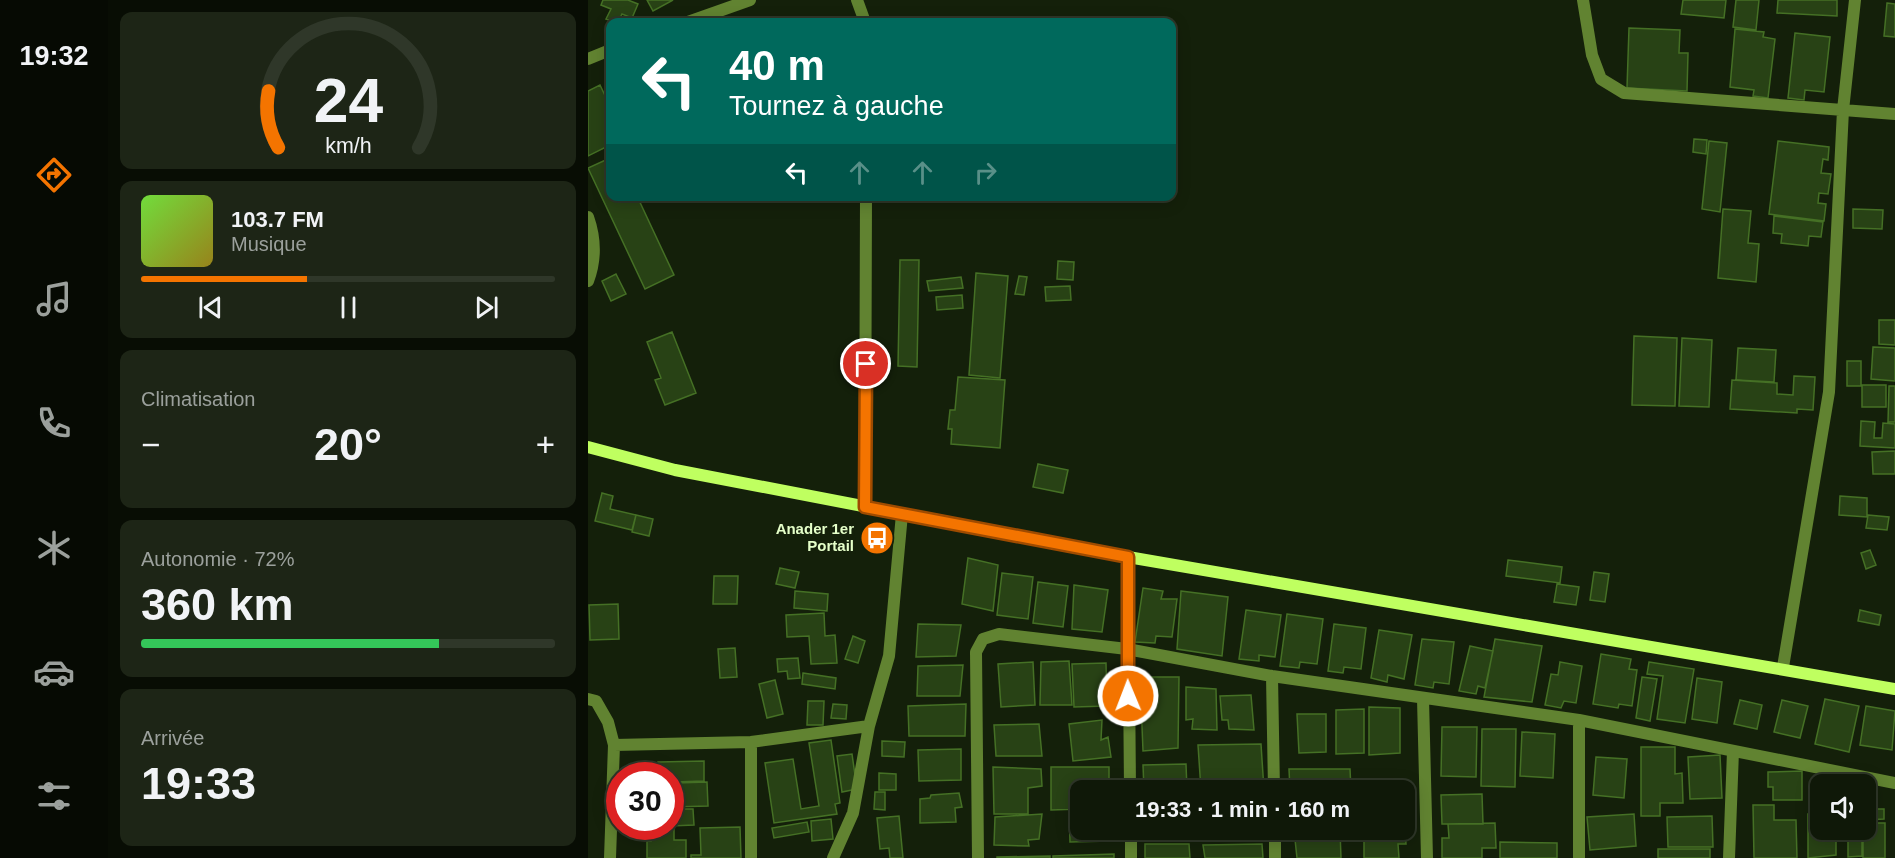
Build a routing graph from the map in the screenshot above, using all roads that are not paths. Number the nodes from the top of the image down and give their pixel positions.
1 (750, 0) edge
2 (857, 0) edge
3 (1583, 0) edge
4 (1855, 0) edge
5 (699, 18) edge
6 (864, 18) edge
7 (606, 51) edge
8 (588, 58) edge
9 (1843, 110) junction
10 (1895, 114) edge
11 (866, 201) edge
12 (588, 217) edge
13 (588, 281) edge
14 (588, 447) edge
15 (865, 507) junction
16 (902, 514) junction
17 (1128, 557) junction
18 (1127, 649) junction
19 (1783, 667) junction
20 (1272, 676) junction
21 (1895, 689) edge
22 (588, 699) edge
23 (1423, 699) junction
24 (1579, 720) junction
25 (869, 726) junction
26 (752, 742) junction
27 (614, 745) junction
28 (1733, 751) junction
29 (1130, 780) edge
30 (1274, 780) edge
31 (1895, 783) edge
32 (1131, 840) edge
33 (1275, 840) edge
34 (610, 858) edge
35 (751, 858) edge
36 (833, 858) edge
37 (978, 858) edge
38 (1131, 858) edge
39 (1275, 858) edge
40 (1427, 858) edge
41 (1579, 858) edge
42 (1729, 858) edge

1 - 5 street
2 - 6 street
3 - 9 street
4 - 9 street
7 - 8 street
9 - 10 street
9 - 19 street
11 - 15 street
12 - 13 street
14 - 15 street
15 - 16 street
16 - 17 street
16 - 25 street
17 - 18 street
17 - 19 street
18 - 20 street
18 - 29 street
18 - 37 street
19 - 21 street
20 - 23 street
20 - 30 street
22 - 27 street
23 - 24 street
23 - 40 street
24 - 28 street
24 - 41 street
25 - 26 street
25 - 36 street
26 - 27 street
26 - 35 street
27 - 34 street
28 - 31 street
28 - 42 street
32 - 38 street
33 - 39 street

